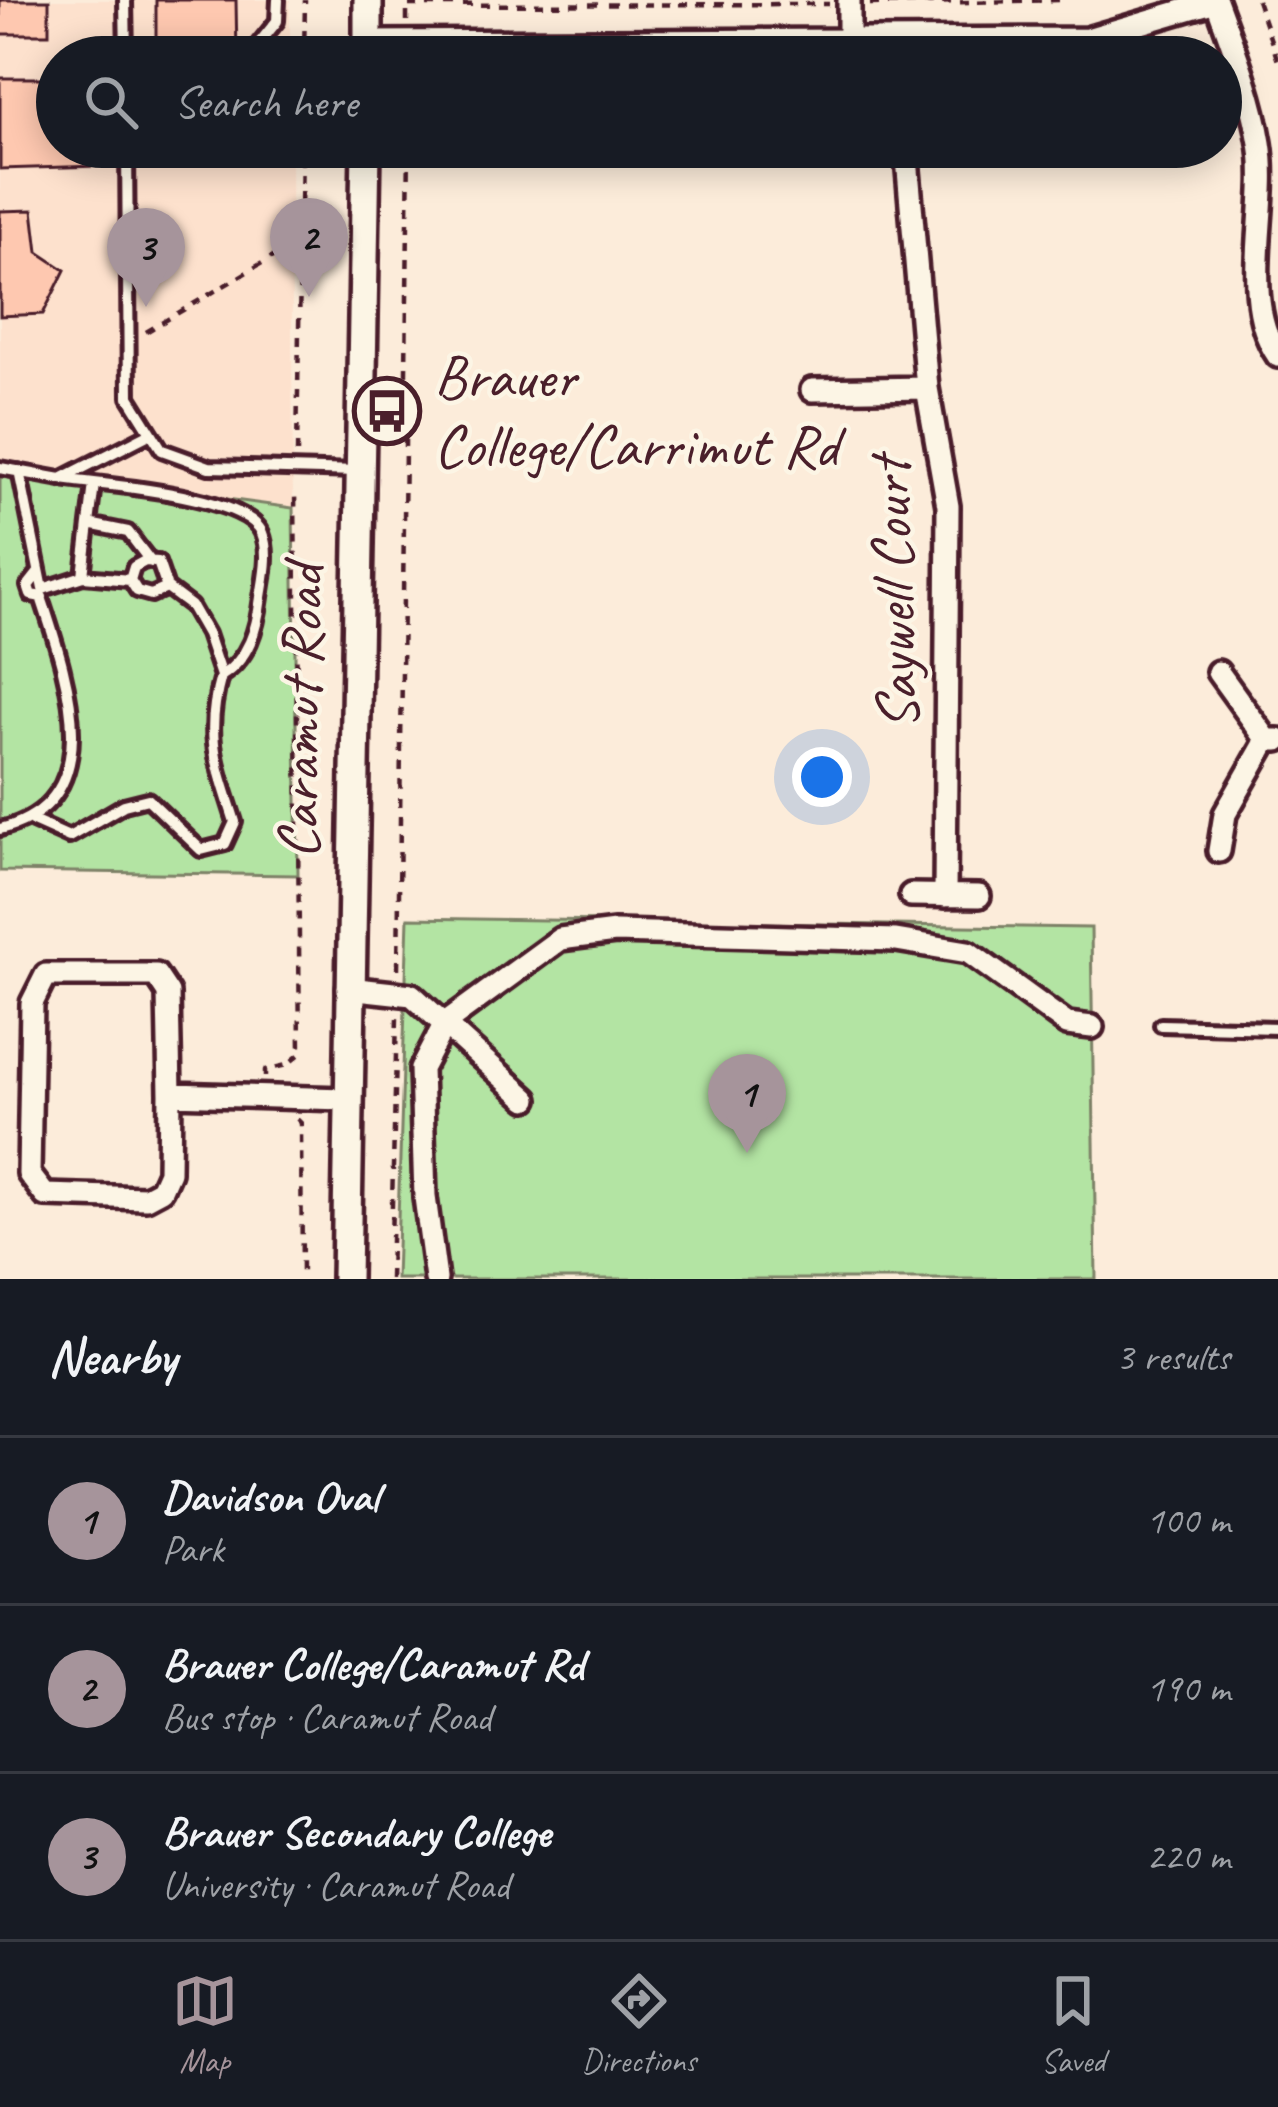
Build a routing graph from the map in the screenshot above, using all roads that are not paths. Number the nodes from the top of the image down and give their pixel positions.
1 (125, 0) edge
2 (278, 0) edge
3 (368, 0) edge
4 (1216, 1) edge
5 (849, 2) edge
6 (126, 36) edge
7 (265, 36) edge
8 (368, 36) edge
9 (849, 36) edge
10 (1097, 36) edge
11 (1229, 36) edge
12 (1242, 73) edge
13 (127, 168) edge
14 (365, 168) edge
15 (908, 168) edge
16 (1278, 356) edge
17 (927, 388) junction
18 (812, 390) dead end
19 (152, 433) junction
20 (0, 468) edge
21 (20, 471) junction
22 (358, 471) junction
23 (61, 478) junction
24 (94, 484) junction
25 (89, 524) junction
26 (151, 562) junction
27 (83, 576) junction
28 (130, 580) junction
29 (167, 589) junction
30 (42, 595) junction
31 (1218, 672) dead end
32 (221, 676) junction
33 (1272, 740) edge
34 (33, 821) junction
35 (0, 829) edge
36 (1219, 851) dead end
37 (911, 895) dead end
38 (945, 896) junction
39 (979, 896) dead end
40 (348, 988) junction
41 (446, 1023) junction
42 (1161, 1025) dead end
43 (1092, 1028) dead end
44 (1278, 1028) edge
45 (170, 1094) junction
46 (345, 1099) junction
47 (527, 1099) dead end
48 (346, 1279) edge
49 (436, 1279) edge

1 - 6 lane
2 - 7 lane
3 - 8 main road
4 - 10 street
4 - 11 street
5 - 9 street
12 - 16 street
13 - 19 lane
14 - 22 main road, Caramut Road
15 - 17 street, Saywell Court
17 - 18 street
17 - 38 street, Saywell Court
19 - 22 lane
19 - 23 lane
20 - 21 lane
21 - 23 lane
21 - 30 lane
22 - 40 main road, Caramut Road
23 - 24 lane
24 - 25 lane
24 - 32 lane
25 - 26 lane
25 - 27 lane
26 - 28 lane
26 - 29 lane
27 - 28 lane
27 - 30 lane
28 - 29 lane
29 - 32 lane
30 - 34 lane
31 - 33 street
32 - 34 lane
33 - 36 street
34 - 35 lane
37 - 38 street
38 - 39 street
40 - 41 street
40 - 46 main road, Caramut Road
41 - 43 street
41 - 47 street
41 - 49 street
42 - 44 lane
45 - 45 street
45 - 46 street
46 - 48 main road, Caramut Road

